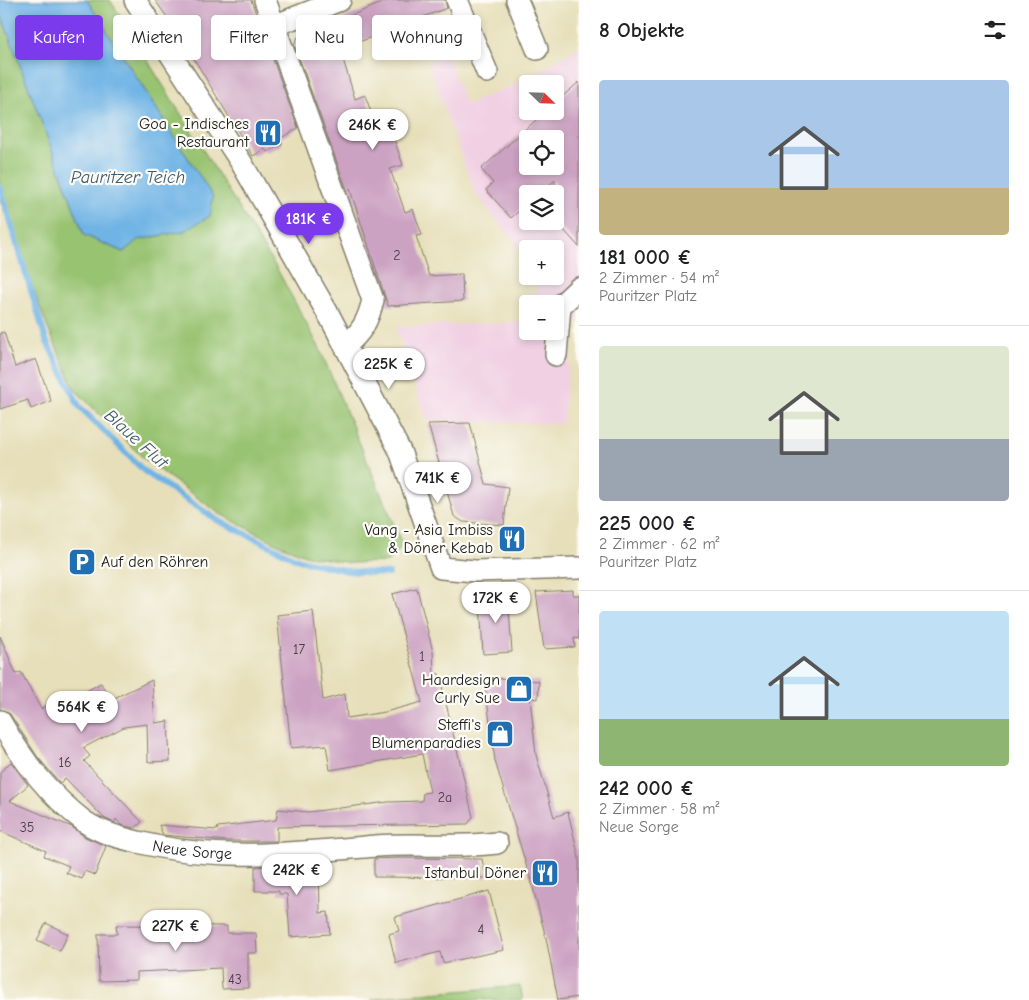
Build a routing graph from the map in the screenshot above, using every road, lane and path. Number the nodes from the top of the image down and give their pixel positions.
1 (136, 0) edge
2 (265, 0) edge
3 (340, 0) edge
4 (457, 0) edge
5 (517, 0) edge
6 (272, 15) edge
7 (286, 21) edge
8 (537, 49) dead end
9 (286, 54) edge
10 (487, 72) dead end
11 (579, 288) edge
12 (345, 346) junction
13 (556, 355) dead end
14 (579, 568) edge
15 (0, 721) edge
16 (497, 843) dead end

1 - 12 street
2 - 6 street
3 - 7 street
4 - 10 street
5 - 8 street
9 - 12 street
11 - 13 street
12 - 14 street
15 - 16 street, Neue Sorge

